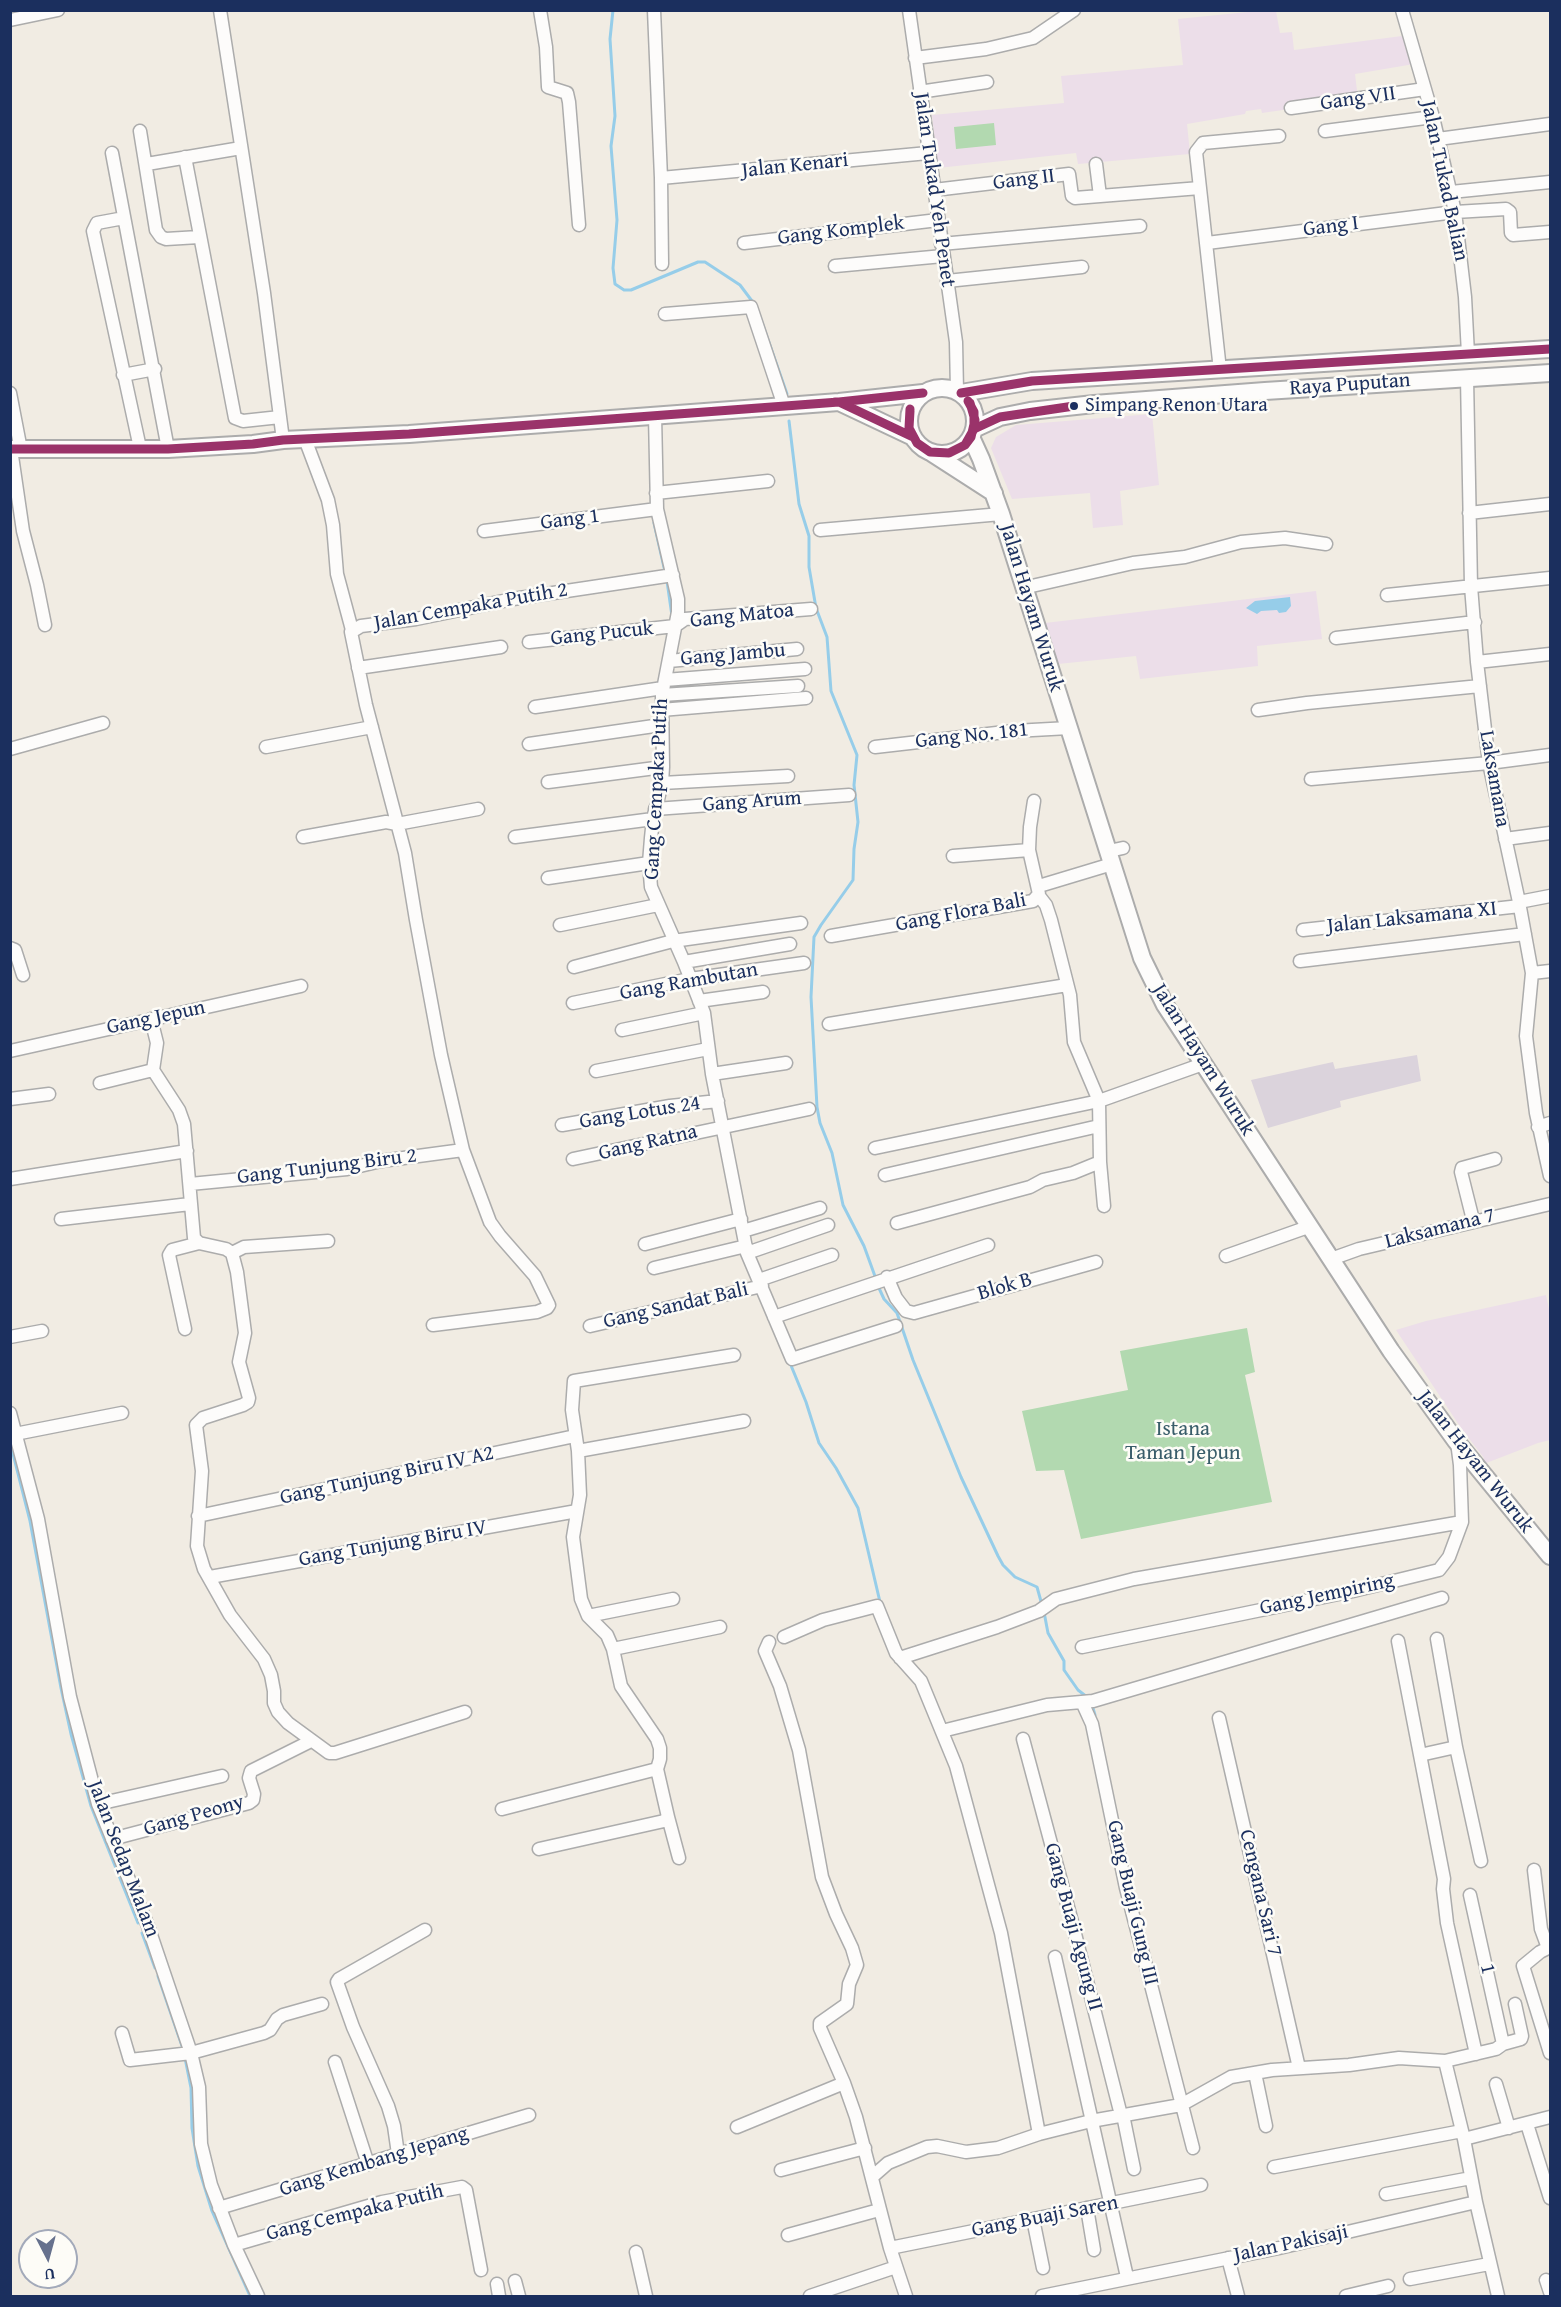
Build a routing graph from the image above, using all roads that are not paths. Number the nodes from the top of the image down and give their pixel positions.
1 (58, 10) edge
2 (220, 10) edge
3 (540, 10) edge
4 (654, 10) edge
5 (909, 10) edge
6 (1074, 10) edge
7 (1402, 10) edge
8 (10, 20) edge
9 (915, 58) junction
10 (987, 82) dead end
11 (1425, 89) junction
12 (919, 92) junction
13 (1291, 108) dead end
14 (1433, 117) junction
15 (1551, 124) edge
16 (140, 130) dead end
17 (1325, 131) dead end
18 (1279, 136) dead end
19 (1438, 139) junction
20 (241, 148) junction
21 (112, 153) dead end
22 (928, 153) junction
23 (185, 157) junction
24 (147, 164) junction
25 (1096, 164) dead end
26 (661, 178) junction
27 (1551, 182) edge
28 (1200, 188) junction
29 (934, 190) junction
30 (1451, 192) junction
31 (1100, 196) junction
32 (1455, 212) junction
33 (124, 218) junction
34 (938, 220) junction
35 (579, 225) dead end
36 (1140, 226) dead end
37 (1551, 231) edge
38 (199, 237) junction
39 (744, 243) dead end
40 (1207, 243) junction
41 (942, 250) junction
42 (663, 264) dead end
43 (835, 266) dead end
44 (1082, 267) dead end
45 (946, 281) junction
46 (665, 314) dead end
47 (1551, 349) edge
48 (1468, 354) junction
49 (155, 369) junction
50 (1220, 370) junction
51 (1551, 373) edge
52 (123, 375) junction
53 (1467, 378) junction
54 (955, 391) junction
55 (10, 393) edge
56 (923, 393) junction
57 (839, 402) junction
58 (784, 406) junction
59 (655, 416) junction
60 (280, 417) junction
61 (972, 433) junction
62 (913, 437) junction
63 (305, 439) junction
64 (283, 440) junction
65 (140, 448) junction
66 (168, 449) junction
67 (14, 450) edge
68 (930, 452) junction
69 (768, 482) dead end
70 (657, 493) junction
71 (994, 493) junction
72 (1551, 504) edge
73 (657, 509) junction
74 (1469, 513) junction
75 (1001, 514) junction
76 (820, 530) dead end
77 (484, 531) dead end
78 (1326, 543) dead end
79 (673, 575) junction
80 (1551, 578) edge
81 (1471, 586) junction
82 (1023, 588) junction
83 (1387, 595) dead end
84 (811, 609) dead end
85 (1474, 622) junction
86 (45, 625) dead end
87 (675, 626) junction
88 (352, 630) junction
89 (1336, 638) dead end
90 (529, 642) dead end
91 (501, 647) dead end
92 (796, 649) dead end
93 (1551, 654) edge
94 (669, 661) junction
95 (1477, 662) junction
96 (358, 668) junction
97 (805, 669) dead end
98 (798, 686) dead end
99 (1480, 686) junction
100 (663, 687) junction
101 (806, 698) dead end
102 (534, 707) dead end
103 (661, 710) junction
104 (1258, 710) dead end
105 (103, 723) dead end
106 (661, 725) junction
107 (372, 727) junction
108 (1069, 728) junction
109 (529, 744) dead end
110 (266, 747) dead end
111 (875, 747) dead end
112 (10, 749) edge
113 (1551, 755) edge
114 (1489, 763) junction
115 (663, 767) junction
116 (788, 776) dead end
117 (1311, 779) dead end
118 (548, 782) dead end
119 (662, 783) junction
120 (849, 795) dead end
121 (1035, 801) dead end
122 (478, 808) dead end
123 (654, 814) junction
124 (397, 824) junction
125 (1551, 833) edge
126 (303, 837) dead end
127 (515, 837) dead end
128 (1505, 839) junction
129 (1029, 850) junction
130 (1115, 854) junction
131 (953, 856) dead end
132 (649, 863) junction
133 (548, 878) dead end
134 (1039, 891) junction
135 (1551, 896) edge
136 (1519, 904) junction
137 (658, 906) junction
138 (801, 923) dead end
139 (560, 925) dead end
140 (1304, 930) dead end
141 (1525, 934) junction
142 (831, 936) dead end
143 (674, 940) junction
144 (790, 944) dead end
145 (10, 948) edge
146 (1300, 961) dead end
147 (684, 962) junction
148 (804, 963) dead end
149 (574, 967) dead end
150 (1551, 971) edge
151 (1532, 973) junction
152 (23, 975) dead end
153 (690, 979) junction
154 (1067, 985) junction
155 (301, 986) dead end
156 (763, 992) dead end
157 (573, 1003) dead end
158 (701, 1007) junction
159 (151, 1019) junction
160 (829, 1024) dead end
161 (622, 1030) dead end
162 (708, 1049) junction
163 (10, 1051) edge
164 (786, 1063) dead end
165 (1203, 1064) junction
166 (153, 1070) junction
167 (596, 1071) dead end
168 (712, 1074) junction
169 (100, 1083) dead end
170 (49, 1094) dead end
171 (10, 1099) edge
172 (718, 1101) junction
173 (1099, 1101) junction
174 (809, 1109) dead end
175 (562, 1125) dead end
176 (1545, 1125) edge
177 (723, 1126) junction
178 (1099, 1126) junction
179 (875, 1148) dead end
180 (463, 1149) junction
181 (187, 1150) junction
182 (573, 1159) dead end
183 (1495, 1160) dead end
184 (1100, 1162) junction
185 (885, 1175) dead end
186 (1551, 1176) edge
187 (10, 1179) edge
188 (190, 1184) junction
189 (190, 1204) junction
190 (1551, 1204) edge
191 (1104, 1206) dead end
192 (820, 1208) dead end
193 (61, 1219) dead end
194 (1473, 1220) junction
195 (897, 1223) dead end
196 (742, 1225) junction
197 (828, 1225) dead end
198 (1308, 1227) junction
199 (328, 1241) dead end
200 (199, 1243) junction
201 (645, 1244) dead end
202 (988, 1245) dead end
203 (746, 1249) junction
204 (232, 1253) junction
205 (832, 1256) dead end
206 (1226, 1256) dead end
207 (1331, 1259) junction
208 (1096, 1262) dead end
209 (654, 1268) dead end
210 (880, 1280) junction
211 (760, 1283) junction
212 (774, 1317) junction
213 (433, 1325) dead end
214 (590, 1326) dead end
215 (896, 1326) dead end
216 (185, 1329) dead end
217 (42, 1331) dead end
218 (10, 1337) edge
219 (734, 1355) dead end
220 (10, 1413) edge
221 (122, 1413) dead end
222 (744, 1421) dead end
223 (13, 1434) edge
224 (575, 1436) junction
225 (1456, 1441) junction
226 (578, 1451) junction
227 (577, 1510) junction
228 (198, 1516) junction
229 (1462, 1522) junction
230 (1551, 1556) edge
231 (210, 1576) junction
232 (1442, 1598) dead end
233 (673, 1599) dead end
234 (588, 1616) junction
235 (720, 1627) dead end
236 (784, 1637) dead end
237 (1437, 1639) dead end
238 (1398, 1641) dead end
239 (769, 1642) dead end
240 (1082, 1647) dead end
241 (614, 1649) junction
242 (900, 1658) junction
243 (1087, 1701) junction
244 (465, 1712) dead end
245 (1219, 1718) dead end
246 (942, 1731) junction
247 (1023, 1739) dead end
248 (310, 1741) junction
249 (1456, 1747) junction
250 (1420, 1755) junction
251 (657, 1769) junction
252 (222, 1776) dead end
253 (98, 1804) junction
254 (502, 1809) dead end
255 (668, 1817) junction
256 (112, 1839) junction
257 (539, 1849) dead end
258 (679, 1858) dead end
259 (1481, 1861) dead end
260 (1534, 1870) dead end
261 (1470, 1895) dead end
262 (425, 1930) dead end
263 (1550, 1947) edge
264 (1055, 1957) dead end
265 (322, 2004) dead end
266 (1515, 2004) dead end
267 (122, 2033) dead end
268 (1503, 2044) junction
269 (1551, 2053) edge
270 (185, 2054) junction
271 (1476, 2054) junction
272 (1445, 2061) junction
273 (335, 2062) dead end
274 (1299, 2068) junction
275 (1255, 2073) junction
276 (844, 2083) junction
277 (1496, 2084) dead end
278 (1181, 2105) junction
279 (529, 2115) dead end
280 (1122, 2115) junction
281 (1551, 2117) edge
282 (1091, 2121) junction
283 (1527, 2124) junction
284 (1266, 2126) dead end
285 (737, 2127) dead end
286 (1509, 2128) junction
287 (1039, 2134) junction
288 (1463, 2135) junction
289 (865, 2148) junction
290 (1193, 2148) dead end
291 (398, 2154) junction
292 (368, 2164) junction
293 (1274, 2167) dead end
294 (1134, 2169) dead end
295 (781, 2170) dead end
296 (872, 2177) junction
297 (1471, 2178) junction
298 (1201, 2185) dead end
299 (1386, 2194) dead end
300 (1551, 2198) edge
301 (1476, 2202) junction
302 (1109, 2205) junction
303 (219, 2208) junction
304 (1087, 2208) junction
305 (879, 2210) junction
306 (1033, 2219) junction
307 (788, 2235) dead end
308 (234, 2245) junction
309 (890, 2248) junction
310 (1094, 2250) dead end
311 (636, 2252) dead end
312 (1228, 2258) junction
313 (1488, 2264) junction
314 (896, 2267) junction
315 (1043, 2268) dead end
316 (481, 2270) dead end
317 (1127, 2277) junction
318 (1410, 2279) dead end
319 (515, 2281) dead end
320 (1388, 2286) dead end
321 (258, 2296) edge
322 (519, 2296) edge
323 (646, 2296) edge
324 (810, 2296) edge
325 (906, 2296) edge
326 (1042, 2296) edge
327 (1238, 2296) edge
328 (1346, 2296) edge
329 (1497, 2296) edge

1 - 8 street
2 - 20 street
3 - 35 street
4 - 26 street
5 - 9 street, Jalan Tukad Yeh Penet
6 - 9 street
7 - 11 street, Jalan Tukad Balian
9 - 12 street, Jalan Tukad Yeh Penet
10 - 12 street
11 - 13 street, Gang VII
11 - 14 street, Jalan Tukad Balian
12 - 22 street, Jalan Tukad Yeh Penet
14 - 17 street
14 - 19 street, Jalan Tukad Balian
15 - 19 street
16 - 24 street
18 - 28 street
19 - 30 street, Jalan Tukad Balian
20 - 23 street
20 - 60 street
21 - 33 street
22 - 26 street, Jalan Kenari
22 - 29 street, Jalan Tukad Yeh Penet
23 - 24 street
23 - 38 street
24 - 38 street
25 - 31 street
26 - 42 street
27 - 30 street
28 - 31 street, Gang II
28 - 40 street
29 - 31 street, Gang II
29 - 34 street, Jalan Tukad Yeh Penet
30 - 32 street, Jalan Tukad Balian
32 - 37 street
32 - 40 street, Gang I
32 - 48 street, Jalan Tukad Balian
33 - 49 street
33 - 52 street
34 - 39 street, Gang Komplek
34 - 41 street, Jalan Tukad Yeh Penet
36 - 41 street
38 - 60 street
40 - 50 street
41 - 43 street
41 - 45 street, Jalan Tukad Yeh Penet
44 - 45 street
45 - 54 street, Jalan Tukad Yeh Penet
46 - 58 street
47 - 48 main road, Raya Puputan
48 - 50 main road, Raya Puputan
49 - 52 street
49 - 66 street
50 - 54 main road, Raya Puputan
51 - 53 main road, Raya Puputan
52 - 65 street
53 - 61 main road, Raya Puputan
53 - 74 street, Laksamana
54 - 56 main road
54 - 61 main road
55 - 67 street
56 - 57 main road
56 - 62 main road
57 - 58 main road
57 - 62 main road
58 - 59 main road
59 - 63 main road
59 - 70 street, Gang Cempaka Putih
60 - 64 street
61 - 68 main road
61 - 71 main road, Jalan Hayam Wuruk
62 - 68 main road
63 - 64 main road
63 - 88 street
64 - 66 main road
65 - 66 main road
65 - 67 main road
67 - 86 street
68 - 71 main road
69 - 70 street
70 - 73 street, Gang Cempaka Putih
71 - 75 main road, Jalan Hayam Wuruk
72 - 74 street
73 - 77 street, Gang 1
73 - 79 street, Gang Cempaka Putih
74 - 81 street, Laksamana
75 - 76 street
75 - 82 main road, Jalan Hayam Wuruk
78 - 82 street
79 - 87 street, Gang Cempaka Putih
79 - 88 street, Jalan Cempaka Putih 2
80 - 81 street
81 - 83 street
81 - 85 street, Laksamana
82 - 108 main road, Jalan Hayam Wuruk
84 - 87 street, Gang Matoa
85 - 89 street
85 - 95 street, Laksamana
87 - 90 street, Gang Pucuk
87 - 94 street, Gang Cempaka Putih
88 - 96 street, Jalan Cempaka Putih 2
91 - 96 street
92 - 94 street, Gang Jambu
93 - 95 street
94 - 100 street, Gang Cempaka Putih
95 - 99 street, Laksamana
96 - 107 street, Jalan Cempaka Putih 2
97 - 100 street
98 - 100 street
99 - 104 street
99 - 114 street, Laksamana
100 - 102 street
100 - 103 street, Gang Cempaka Putih
101 - 103 street
103 - 106 street, Gang Cempaka Putih
105 - 112 street
106 - 109 street
106 - 115 street, Gang Cempaka Putih
107 - 110 street
107 - 124 street, Jalan Cempaka Putih 2
108 - 111 street, Gang No. 181
108 - 130 main road, Jalan Hayam Wuruk
113 - 114 street
114 - 117 street
114 - 128 street, Laksamana
115 - 118 street
115 - 119 street, Gang Cempaka Putih
116 - 119 street
119 - 123 street, Gang Cempaka Putih
120 - 123 street, Gang Arum
121 - 129 street
122 - 124 street
123 - 127 street, Gang Arum
123 - 132 street, Gang Cempaka Putih
124 - 126 street
124 - 180 street, Jalan Cempaka Putih 2
125 - 128 street
128 - 136 street, Laksamana
129 - 131 street
129 - 134 street
130 - 134 street, Gang Flora Bali
130 - 165 main road, Jalan Hayam Wuruk
132 - 133 street
132 - 137 street, Gang Cempaka Putih
134 - 142 street, Gang Flora Bali
134 - 154 street
135 - 136 street, Jalan Laksamana XI
136 - 140 street, Jalan Laksamana XI
136 - 141 street, Laksamana
137 - 139 street
137 - 143 street, Gang Cempaka Putih
138 - 143 street
141 - 146 street
141 - 151 street, Laksamana
143 - 147 street, Gang Cempaka Putih
143 - 149 street
144 - 147 street
145 - 152 street
147 - 153 street, Gang Cempaka Putih
148 - 153 street, Gang Rambutan
150 - 151 street
151 - 176 street, Laksamana
153 - 157 street, Gang Rambutan
153 - 158 street, Gang Cempaka Putih
154 - 160 street
154 - 173 street
155 - 159 street, Gang Jepun
156 - 158 street
158 - 161 street
158 - 162 street, Gang Cempaka Putih
159 - 163 street, Gang Jepun
159 - 166 street
162 - 167 street
162 - 168 street, Gang Cempaka Putih
164 - 168 street
165 - 173 street
165 - 198 main road, Jalan Hayam Wuruk
166 - 169 street
166 - 181 street
168 - 172 street, Gang Cempaka Putih
170 - 171 street
172 - 175 street, Gang Lotus 24
172 - 177 street, Gang Cempaka Putih
173 - 178 street
173 - 179 street
174 - 177 street, Gang Ratna
176 - 186 street, Laksamana
177 - 182 street, Gang Ratna
177 - 196 street, Gang Cempaka Putih
178 - 184 street
178 - 185 street
180 - 188 street, Gang Tunjung Biru 2
180 - 213 street, Jalan Cempaka Putih 2
181 - 187 street
181 - 188 street
183 - 194 street
184 - 191 street
184 - 195 street
188 - 189 street
189 - 193 street
189 - 200 street
190 - 194 street, Laksamana 7
192 - 196 street
194 - 207 street, Laksamana 7
196 - 201 street
196 - 203 street, Gang Cempaka Putih
197 - 203 street
198 - 206 street
198 - 207 main road, Jalan Hayam Wuruk
199 - 204 street
200 - 204 street
200 - 216 street
202 - 210 street
203 - 209 street
203 - 211 street, Gang Cempaka Putih
204 - 228 street
205 - 211 street, Gang Sandat Bali
207 - 225 main road, Jalan Hayam Wuruk
208 - 210 street, Blok B
210 - 212 street
211 - 212 street, Gang Cempaka Putih
211 - 214 street, Gang Sandat Bali
212 - 215 street, Gang Cempaka Putih
217 - 218 street
219 - 224 street
220 - 223 street, Jalan Sedap Malam
221 - 223 street
222 - 226 street
223 - 253 street, Jalan Sedap Malam
224 - 226 street
224 - 228 street, Gang Tunjung Biru IV A2
225 - 229 street, Gang Jempiring
225 - 230 main road, Jalan Hayam Wuruk
226 - 227 street
227 - 231 street, Gang Tunjung Biru IV
227 - 234 street
228 - 231 street
229 - 240 street, Gang Jempiring
229 - 242 street
231 - 248 street
232 - 243 street
233 - 234 street
234 - 241 street
235 - 241 street
236 - 242 street
237 - 249 street
238 - 250 street
239 - 276 street
241 - 251 street
242 - 246 street
243 - 246 street
243 - 278 street, Gang Buaji Gung III
244 - 248 street
245 - 274 street, Cengana Sari 7
246 - 287 street
247 - 280 street, Gang Buaji Agung II
248 - 256 street, Gang Peony
249 - 250 street
249 - 259 street
250 - 271 street
251 - 254 street
251 - 255 street
252 - 253 street
253 - 256 street, Jalan Sedap Malam
255 - 257 street
255 - 258 street
256 - 270 street, Jalan Sedap Malam
260 - 263 street
261 - 268 street, 1
262 - 291 street
263 - 269 street
264 - 282 street
265 - 270 street
266 - 268 street
267 - 270 street
268 - 271 street
270 - 303 street, Jalan Sedap Malam
271 - 272 street
272 - 274 street
272 - 288 street
273 - 292 street
274 - 275 street
275 - 278 street
275 - 284 street
276 - 285 street
276 - 289 street
277 - 286 street
278 - 280 street
278 - 290 street, Gang Buaji Gung III
279 - 291 street, Gang Kembang Jepang
280 - 282 street
280 - 294 street, Gang Buaji Agung II
281 - 283 street
282 - 287 street
282 - 302 street
283 - 286 street
283 - 300 street
286 - 288 street
287 - 296 street
288 - 293 street
288 - 297 street
289 - 295 street
289 - 296 street
291 - 292 street, Gang Kembang Jepang
292 - 303 street, Gang Kembang Jepang
296 - 305 street
297 - 299 street
297 - 301 street
298 - 302 street, Gang Buaji Saren
301 - 312 street, Jalan Pakisaji
301 - 313 street
302 - 304 street, Gang Buaji Saren
302 - 317 street
303 - 308 street, Jalan Sedap Malam
304 - 306 street, Gang Buaji Saren
304 - 310 street
305 - 307 street
305 - 309 street
306 - 309 street, Gang Buaji Saren
306 - 315 street
308 - 316 street, Gang Cempaka Putih
308 - 321 street, Jalan Sedap Malam
309 - 314 street
311 - 323 street
312 - 317 street, Jalan Pakisaji
312 - 327 street
313 - 318 street
313 - 329 street
314 - 324 street
314 - 325 street
317 - 326 street, Jalan Pakisaji
319 - 322 street
320 - 328 street

